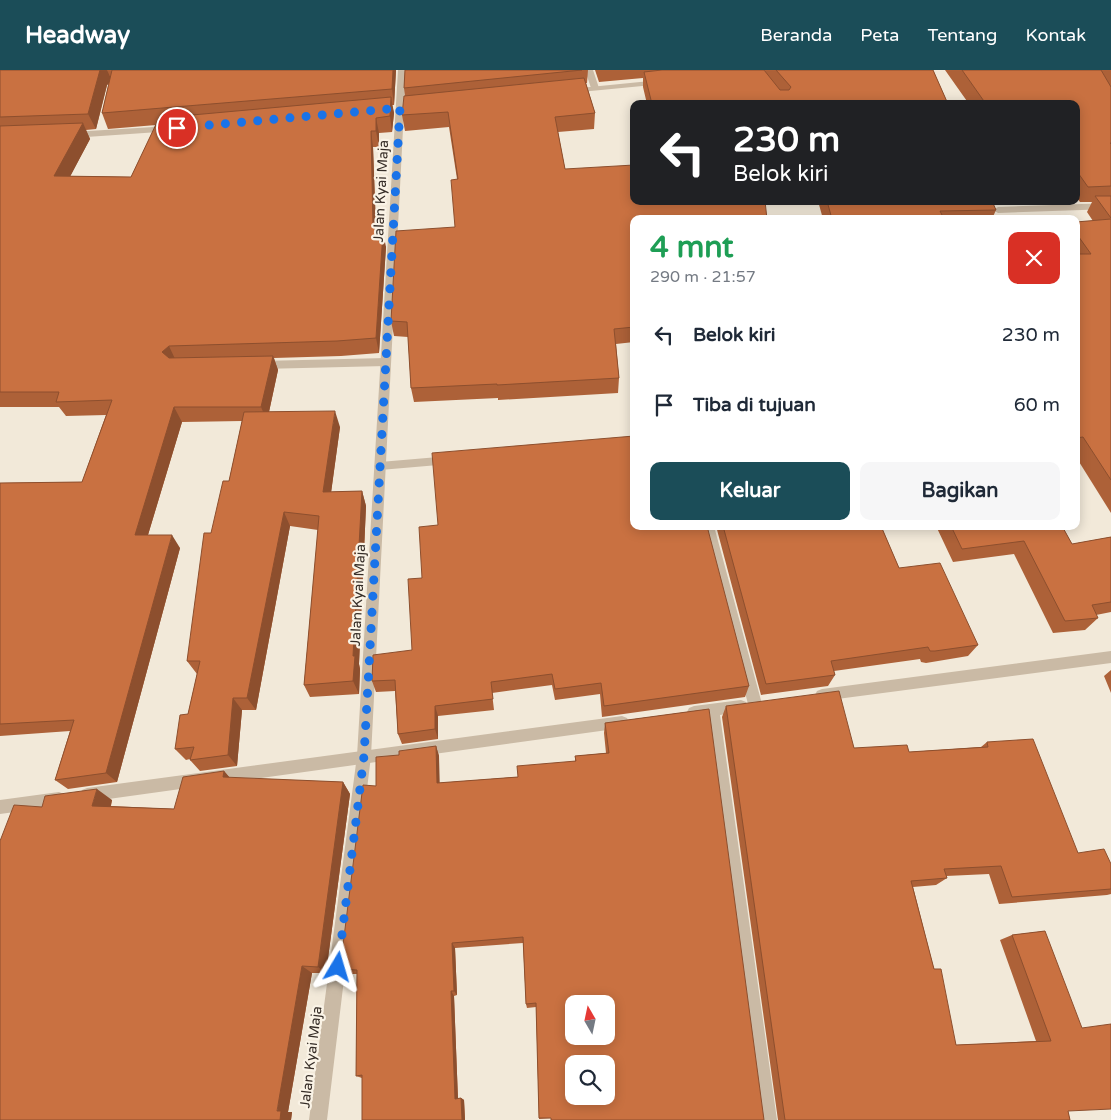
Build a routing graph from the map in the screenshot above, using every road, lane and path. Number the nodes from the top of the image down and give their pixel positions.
1 (402, 70) edge
2 (589, 70) edge
3 (669, 81) edge
4 (595, 88) junction
5 (556, 92) edge
6 (179, 128) edge
7 (63, 136) edge
8 (1111, 206) edge
9 (998, 210) edge
10 (386, 362) junction
11 (252, 365) edge
12 (458, 459) edge
13 (380, 466) junction
14 (709, 530) edge
15 (1111, 657) edge
16 (804, 698) edge
17 (713, 710) junction
18 (684, 714) edge
19 (635, 720) edge
20 (364, 756) junction
21 (0, 807) edge
22 (318, 1120) edge
23 (768, 1120) edge

1 - 10 street, Jalan Kyai Maja
2 - 4 street
3 - 4 street
4 - 5 street
6 - 7 street
8 - 9 street
10 - 11 street
10 - 13 street, Jalan Kyai Maja
12 - 13 street
13 - 20 street, Jalan Kyai Maja
14 - 17 street
15 - 16 street
17 - 18 street
17 - 23 street
19 - 20 street
20 - 21 street
20 - 22 street, Jalan Kyai Maja

